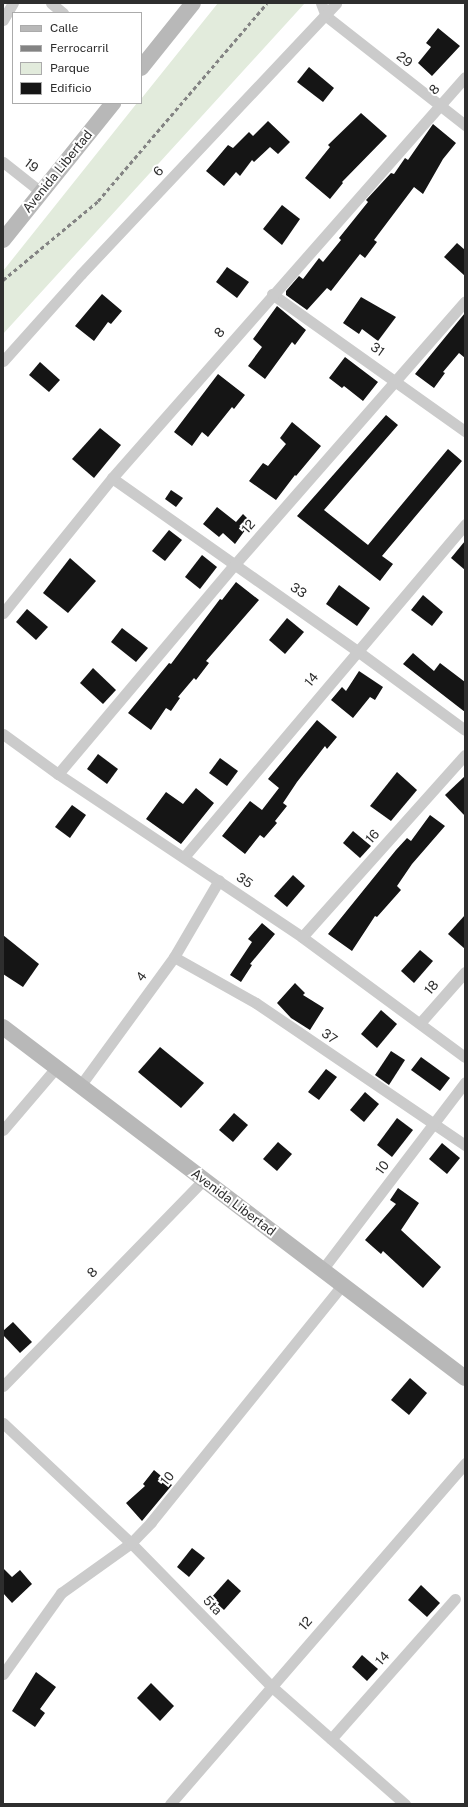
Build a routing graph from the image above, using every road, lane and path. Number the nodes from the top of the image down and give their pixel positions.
1 (13, 3) edge
2 (50, 3) edge
3 (193, 3) edge
4 (321, 3) edge
5 (336, 3) edge
6 (62, 12) edge
7 (326, 16) junction
8 (3, 20) edge
9 (142, 67) edge
10 (465, 77) edge
11 (112, 104) edge
12 (440, 107) junction
13 (465, 125) edge
14 (3, 162) edge
15 (41, 192) junction
16 (3, 240) edge
17 (272, 294) junction
18 (465, 301) edge
19 (3, 361) edge
20 (396, 380) junction
21 (465, 431) edge
22 (112, 478) junction
23 (465, 524) edge
24 (235, 564) junction
25 (3, 613) edge
26 (356, 650) junction
27 (465, 730) edge
28 (3, 734) edge
29 (465, 755) edge
30 (58, 774) junction
31 (184, 856) junction
32 (219, 880) junction
33 (302, 938) junction
34 (174, 958) junction
35 (465, 972) edge
36 (420, 1023) junction
37 (3, 1027) edge
38 (465, 1057) edge
39 (55, 1069) junction
40 (465, 1082) edge
41 (80, 1086) junction
42 (434, 1125) junction
43 (3, 1130) edge
44 (465, 1145) edge
45 (203, 1180) junction
46 (322, 1270) junction
47 (342, 1285) junction
48 (465, 1378) edge
49 (3, 1386) edge
50 (3, 1423) edge
51 (465, 1463) edge
52 (131, 1543) junction
53 (455, 1599) dead end
54 (3, 1674) edge
55 (271, 1686) junction
56 (331, 1739) junction
57 (170, 1804) edge
58 (405, 1804) edge

1 - 8 street
2 - 6 street
3 - 9 main road
4 - 7 street
5 - 7 street, 6
7 - 12 street, 29
7 - 19 street, 6
10 - 12 street, 8
11 - 15 main road, Avenida Libertad
12 - 13 street, 29
12 - 17 street, 8
14 - 15 street, 19
15 - 16 main road, Avenida Libertad
17 - 20 street, 31
17 - 22 street, 8
18 - 20 street, 12
20 - 21 street, 31
20 - 24 street, 12
22 - 24 street, 33
22 - 25 street, 8
23 - 26 street, 14
24 - 26 street, 33
24 - 30 street, 12
26 - 27 street, 33
26 - 31 street, 14
28 - 30 street, 35
29 - 33 street, 16
30 - 31 street, 35
31 - 32 street, 35
32 - 33 street, 35
32 - 34 street, 4
33 - 36 street, 35
34 - 41 street, 4
34 - 42 street, 37
35 - 36 street, 18
36 - 38 street, 35
37 - 39 main road, Avenida Libertad
39 - 41 main road, Avenida Libertad
39 - 43 street
40 - 42 street, 10
41 - 45 main road, Avenida Libertad
42 - 44 street, 37
42 - 46 street, 10
45 - 46 main road, Avenida Libertad
45 - 49 street, 8
46 - 47 main road, Avenida Libertad
47 - 48 main road, Avenida Libertad
47 - 52 street, 10
50 - 52 street, 5ta
51 - 55 street, 12
52 - 54 street, 10
52 - 55 street, 5ta
53 - 56 street, 14
55 - 56 street, 5ta
55 - 57 street, 12
56 - 58 street, 5ta

